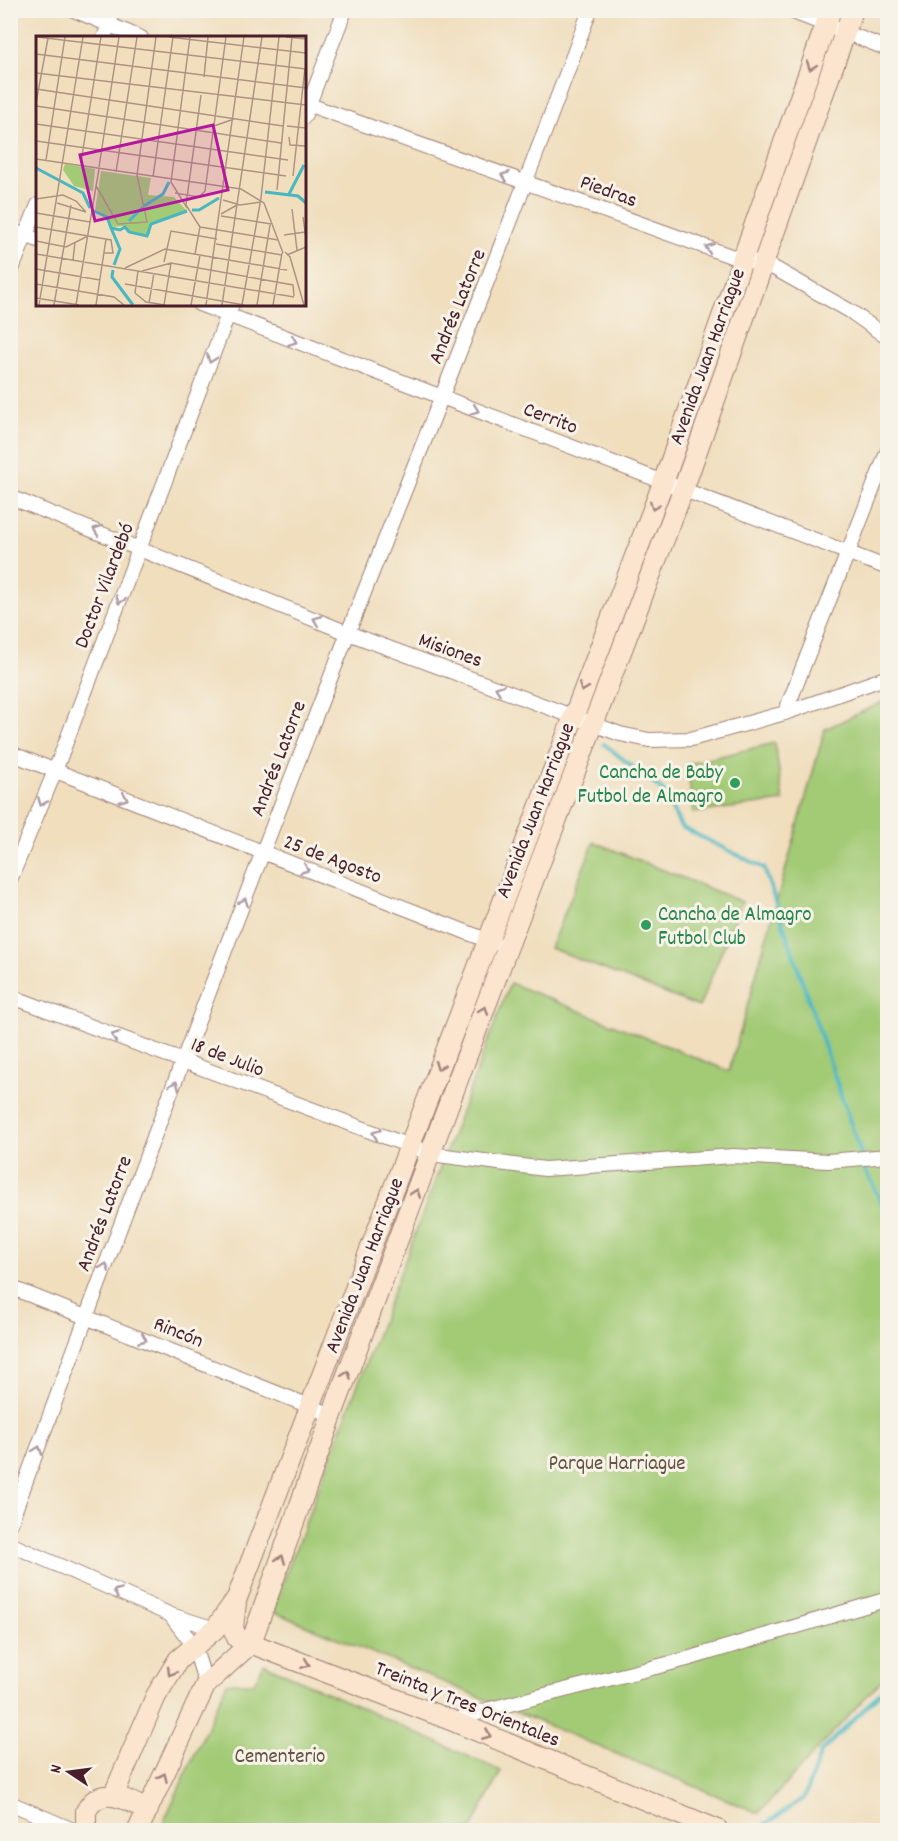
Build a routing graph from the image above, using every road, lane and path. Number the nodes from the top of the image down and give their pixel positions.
1 (74, 10) edge
2 (114, 10) edge
3 (345, 10) edge
4 (590, 10) edge
5 (788, 10) edge
6 (853, 10) edge
7 (829, 18) edge
8 (106, 31) edge
9 (845, 32) junction
10 (131, 36) edge
11 (888, 49) edge
12 (306, 108) edge
13 (527, 184) junction
14 (36, 216) edge
15 (10, 230) edge
16 (32, 238) edge
17 (742, 260) junction
18 (765, 263) junction
19 (10, 274) edge
20 (209, 306) edge
21 (230, 310) edge
22 (888, 338) edge
23 (442, 397) junction
24 (888, 450) edge
25 (663, 483) junction
26 (683, 490) junction
27 (10, 497) edge
28 (140, 547) junction
29 (848, 553) junction
30 (888, 568) edge
31 (348, 633) junction
32 (888, 677) edge
33 (785, 713) junction
34 (572, 716) junction
35 (593, 724) junction
36 (10, 753) edge
37 (55, 771) junction
38 (263, 852) junction
39 (10, 880) edge
40 (488, 941) junction
41 (507, 948) junction
42 (10, 996) edge
43 (184, 1061) junction
44 (408, 1146) junction
45 (431, 1154) junction
46 (888, 1156) edge
47 (10, 1287) edge
48 (86, 1317) junction
49 (310, 1406) junction
50 (332, 1415) junction
51 (10, 1524) edge
52 (10, 1544) edge
53 (237, 1598) junction
54 (888, 1599) edge
55 (171, 1615) junction
56 (214, 1629) junction
57 (254, 1635) junction
58 (194, 1646) junction
59 (206, 1684) junction
60 (453, 1721) junction
61 (114, 1794) junction
62 (10, 1803) edge
63 (148, 1810) junction
64 (713, 1828) edge
65 (73, 1830) edge
66 (86, 1830) edge
67 (138, 1830) edge

1 - 8 street
2 - 8 street
3 - 12 street
4 - 13 street, Andrés Latorre
5 - 7 street
6 - 9 street, Avenida Juan Harriague
7 - 9 street
7 -> 17 street, Avenida Juan Harriague
8 - 10 street
9 - 11 street
9 - 18 street, Avenida Juan Harriague
13 -> 12 street, Piedras
17 -> 13 street, Piedras
13 - 23 street, Andrés Latorre
14 - 16 street
15 - 16 street
16 - 19 street
17 - 18 street, Piedras
17 - 25 street, Avenida Juan Harriague
18 - 22 street, Piedras
18 - 26 street, Avenida Juan Harriague
20 - 21 street, Cerrito
21 -> 23 street, Cerrito
21 -> 28 street, Doctor Vilardebó
23 -> 25 street, Cerrito
23 - 31 street, Andrés Latorre
24 - 29 street
25 - 26 street, Cerrito
25 -> 34 street, Avenida Juan Harriague
26 - 29 street, Cerrito
26 - 35 street, Avenida Juan Harriague
28 -> 27 street, Misiones
31 -> 28 street, Misiones
28 -> 37 street, Doctor Vilardebó
29 - 30 street, Cerrito
29 - 33 street
34 -> 31 street, Misiones
31 - 38 street, Andrés Latorre
32 - 33 street, Misiones
33 - 35 street, Misiones
34 - 35 street, Misiones
34 - 40 street, Avenida Juan Harriague
35 - 41 street, Avenida Juan Harriague
36 - 37 street, 25 de Agosto
37 -> 38 street, 25 de Agosto
37 -> 39 street, Doctor Vilardebó
38 -> 40 street, 25 de Agosto
43 -> 38 street, Andrés Latorre
40 - 41 street, 25 de Agosto
40 -> 44 street, Avenida Juan Harriague
45 -> 41 street, Avenida Juan Harriague
43 -> 42 street, 18 de Julio
44 -> 43 street, 18 de Julio
48 -> 43 street, Andrés Latorre
44 - 45 street, 18 de Julio
44 - 49 street, Avenida Juan Harriague
45 - 46 street, 18 de Julio
50 -> 45 street, Avenida Juan Harriague
47 - 48 street, Rincón
48 -> 49 street, Rincón
51 -> 48 street, Andrés Latorre
49 - 50 street, Rincón
49 - 53 street, Avenida Juan Harriague
57 -> 50 street, Avenida Juan Harriague
55 -> 52 street
53 - 56 street, Avenida Juan Harriague
53 - 57 street, Treinta y Tres Orientales
54 - 60 street
55 - 56 street
55 - 58 street
56 - 58 street, Avenida Juan Harriague
57 - 59 street, Avenida Juan Harriague
57 -> 60 street, Treinta y Tres Orientales
58 - 59 street
58 -> 61 street, Avenida Juan Harriague
63 -> 59 street, Avenida Juan Harriague
60 -> 64 street, Treinta y Tres Orientales
61 - 63 street
61 - 66 street
62 - 65 street
63 - 67 street, Avenida Juan Harriague

